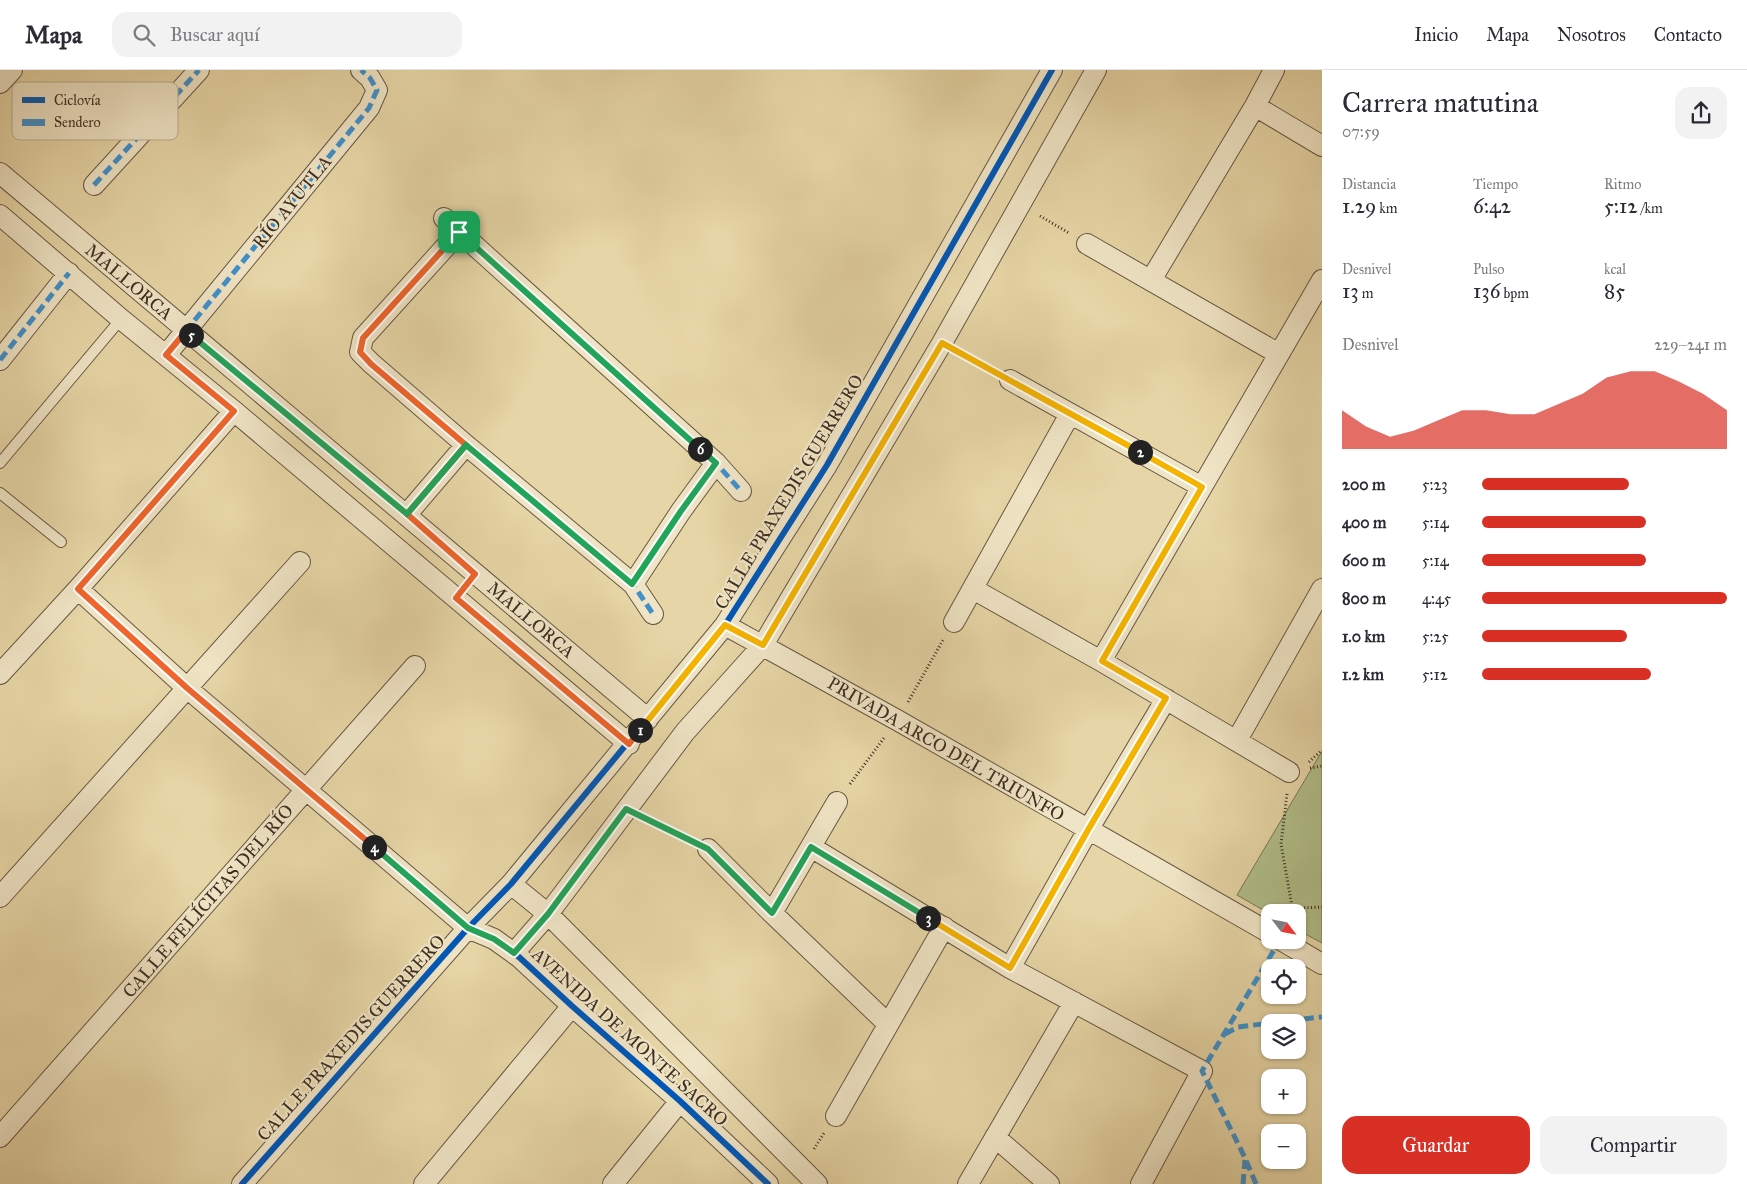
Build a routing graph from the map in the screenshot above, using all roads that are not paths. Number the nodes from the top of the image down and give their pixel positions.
1 (12, 70) edge
2 (199, 70) edge
3 (361, 70) edge
4 (1052, 70) edge
5 (1096, 70) edge
6 (1274, 70) edge
7 (0, 83) edge
8 (178, 93) edge
9 (1254, 106) junction
10 (135, 140) edge
11 (1322, 146) edge
12 (0, 174) edge
13 (94, 185) dead end
14 (0, 215) edge
15 (444, 218) dead end
16 (459, 232) junction
17 (1087, 244) road end
18 (69, 273) junction
19 (1151, 280) junction
20 (1322, 280) edge
21 (122, 319) junction
22 (186, 331) junction
23 (1279, 354) junction
24 (166, 355) junction
25 (0, 360) edge
26 (1010, 380) road end
27 (234, 411) junction
28 (1070, 414) junction
29 (466, 445) junction
30 (0, 463) edge
31 (716, 463) junction
32 (1202, 487) junction
33 (742, 491) dead end
34 (0, 493) edge
35 (407, 514) junction
36 (61, 542) dead end
37 (300, 562) dead end
38 (475, 574) junction
39 (632, 584) junction
40 (78, 589) junction
41 (973, 589) junction
42 (1322, 589) edge
43 (456, 598) junction
44 (653, 614) dead end
45 (954, 622) dead end
46 (725, 625) junction
47 (763, 645) junction
48 (1102, 661) junction
49 (415, 666) dead end
50 (0, 674) edge
51 (187, 688) junction
52 (1166, 698) junction
53 (648, 719) junction
54 (1237, 740) junction
55 (629, 744) junction
56 (1289, 772) road end
57 (306, 790) junction
58 (837, 802) dead end
59 (1088, 830) junction
60 (811, 847) junction
61 (708, 849) road end
62 (511, 884) junction
63 (0, 897) edge
64 (772, 913) junction
65 (548, 914) junction
66 (944, 927) junction
67 (468, 928) junction
68 (1261, 929) edge
69 (1296, 949) edge
70 (514, 953) junction
71 (1322, 964) edge
72 (1010, 968) junction
73 (1074, 1002) junction
74 (572, 1006) junction
75 (888, 1024) junction
76 (680, 1101) junction
77 (836, 1116) road end
78 (0, 1137) edge
79 (995, 1137) junction
80 (242, 1184) edge
81 (424, 1184) edge
82 (613, 1184) edge
83 (768, 1184) edge
84 (818, 1184) edge
85 (968, 1184) edge
86 (1048, 1184) edge
87 (1140, 1184) edge

1 - 7 street
2 - 8 street
3 - 22 street, RÍO AYUTLA
4 - 46 street, CALLE PRAXEDIS GUERRERO
5 - 47 street
6 - 9 street
9 - 11 street
9 - 19 street
10 - 13 street
12 - 22 street, MALLORCA
14 - 18 street, MALLORCA
15 - 16 street
16 - 29 street
16 - 31 street
17 - 19 street
18 - 21 street, MALLORCA
18 - 25 street
19 - 23 street
20 - 23 street
21 - 24 street, MALLORCA
21 - 30 lane
22 - 24 street
22 - 35 street, MALLORCA
23 - 32 street
24 - 27 street, MALLORCA
26 - 28 street
27 - 40 street
27 - 43 street, MALLORCA
28 - 32 street
28 - 41 street
29 - 35 street
29 - 39 street
31 - 33 street
31 - 39 street
32 - 48 street
34 - 36 lane
35 - 38 street, MALLORCA
37 - 51 street
38 - 43 street
38 - 53 street, MALLORCA
39 - 44 street
40 - 50 street
40 - 51 street, AVENIDA DE MONTE SACRO
41 - 45 street
41 - 48 street
42 - 54 street
43 - 55 street, MALLORCA
46 - 47 street, PRIVADA ARCO DEL TRIUNFO
46 - 53 street, CALLE PRAXEDIS GUERRERO
47 - 59 street, PRIVADA ARCO DEL TRIUNFO
47 - 65 street
48 - 52 street
49 - 57 street, CALLE FELÍCITAS DEL RÍO
51 - 57 street, AVENIDA DE MONTE SACRO
51 - 63 street
52 - 54 street
52 - 59 street
53 - 55 street, CALLE PRAXEDIS GUERRERO
54 - 56 street
55 - 62 street, CALLE PRAXEDIS GUERRERO
57 - 67 street, AVENIDA DE MONTE SACRO
57 - 78 street, CALLE FELÍCITAS DEL RÍO
58 - 60 street
59 - 68 street, PRIVADA ARCO DEL TRIUNFO
59 - 72 street
60 - 64 street
60 - 66 street
61 - 64 street
62 - 65 street, AVENIDA DE MONTE SACRO
62 - 67 street, CALLE PRAXEDIS GUERRERO
64 - 75 street
65 - 70 street
65 - 84 street, AVENIDA DE MONTE SACRO
66 - 72 street
66 - 75 street
67 - 70 street, AVENIDA DE MONTE SACRO
67 - 80 street, CALLE PRAXEDIS GUERRERO
69 - 71 street
70 - 74 street, AVENIDA DE MONTE SACRO
72 - 73 street
73 - 79 street
73 - 87 street
74 - 76 street, AVENIDA DE MONTE SACRO
74 - 81 street
75 - 77 street
76 - 82 street
76 - 83 street, AVENIDA DE MONTE SACRO
79 - 85 street
79 - 86 street

